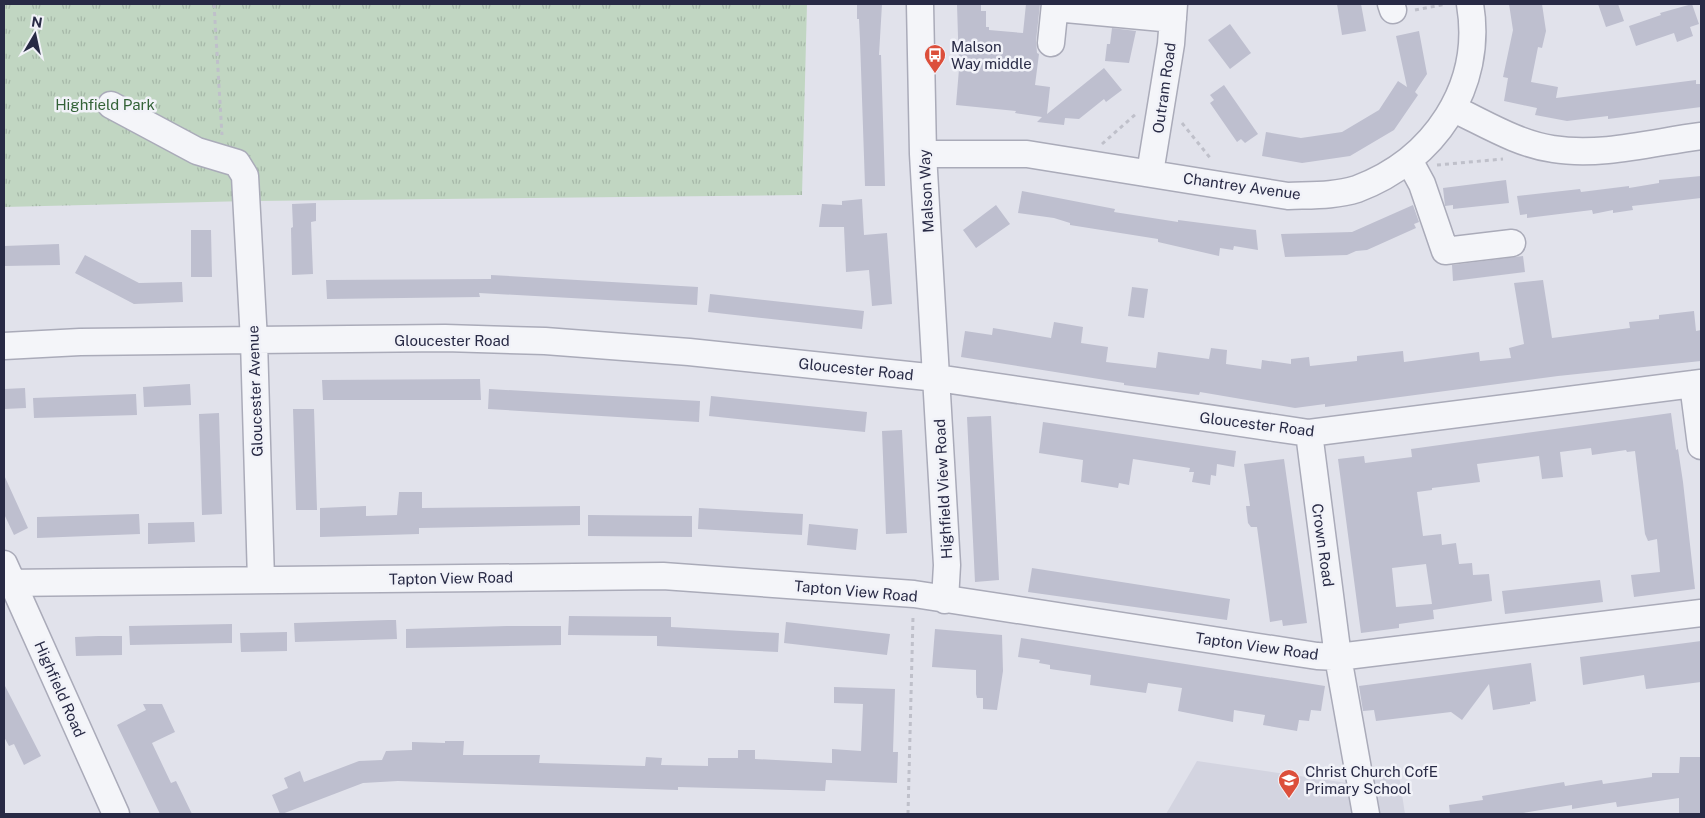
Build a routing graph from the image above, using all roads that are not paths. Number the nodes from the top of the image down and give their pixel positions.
1 (920, 4) edge
2 (1470, 4) edge
3 (1055, 6) edge
4 (1173, 11) edge
5 (1051, 42) dead end
6 (111, 105) dead end
7 (1454, 109) junction
8 (1701, 136) edge
9 (923, 154) junction
10 (1409, 160) junction
11 (1150, 173) junction
12 (1512, 243) dead end
13 (254, 341) junction
14 (4, 346) edge
15 (937, 378) junction
16 (1697, 384) edge
17 (1308, 433) junction
18 (1701, 446) edge
19 (6, 576) edge
20 (262, 580) junction
21 (945, 600) junction
22 (1701, 613) edge
23 (1338, 657) junction
24 (116, 814) edge
25 (1366, 814) edge

1 - 9 street, Malson Way
2 - 7 street, Chantrey Avenue
3 - 4 street
3 - 5 street
4 - 11 street, Outram Road
6 - 13 street, Gloucester Avenue
7 - 8 street
7 - 10 street, Chantrey Avenue
9 - 11 street, Chantrey Avenue
9 - 15 street, Malson Way
10 - 11 street, Chantrey Avenue
10 - 12 street
13 - 14 street, Gloucester Road
13 - 15 street, Gloucester Road
13 - 20 street, Gloucester Avenue
15 - 17 street, Gloucester Road
15 - 21 street, Highfield View Road
16 - 17 street, Gloucester Road
16 - 18 street
17 - 23 street, Crown Road
19 - 20 street, Tapton View Road
19 - 24 street, Highfield Road
20 - 21 street, Tapton View Road
21 - 23 street, Tapton View Road
22 - 23 street, Tapton View Road
23 - 25 street, Crown Road

